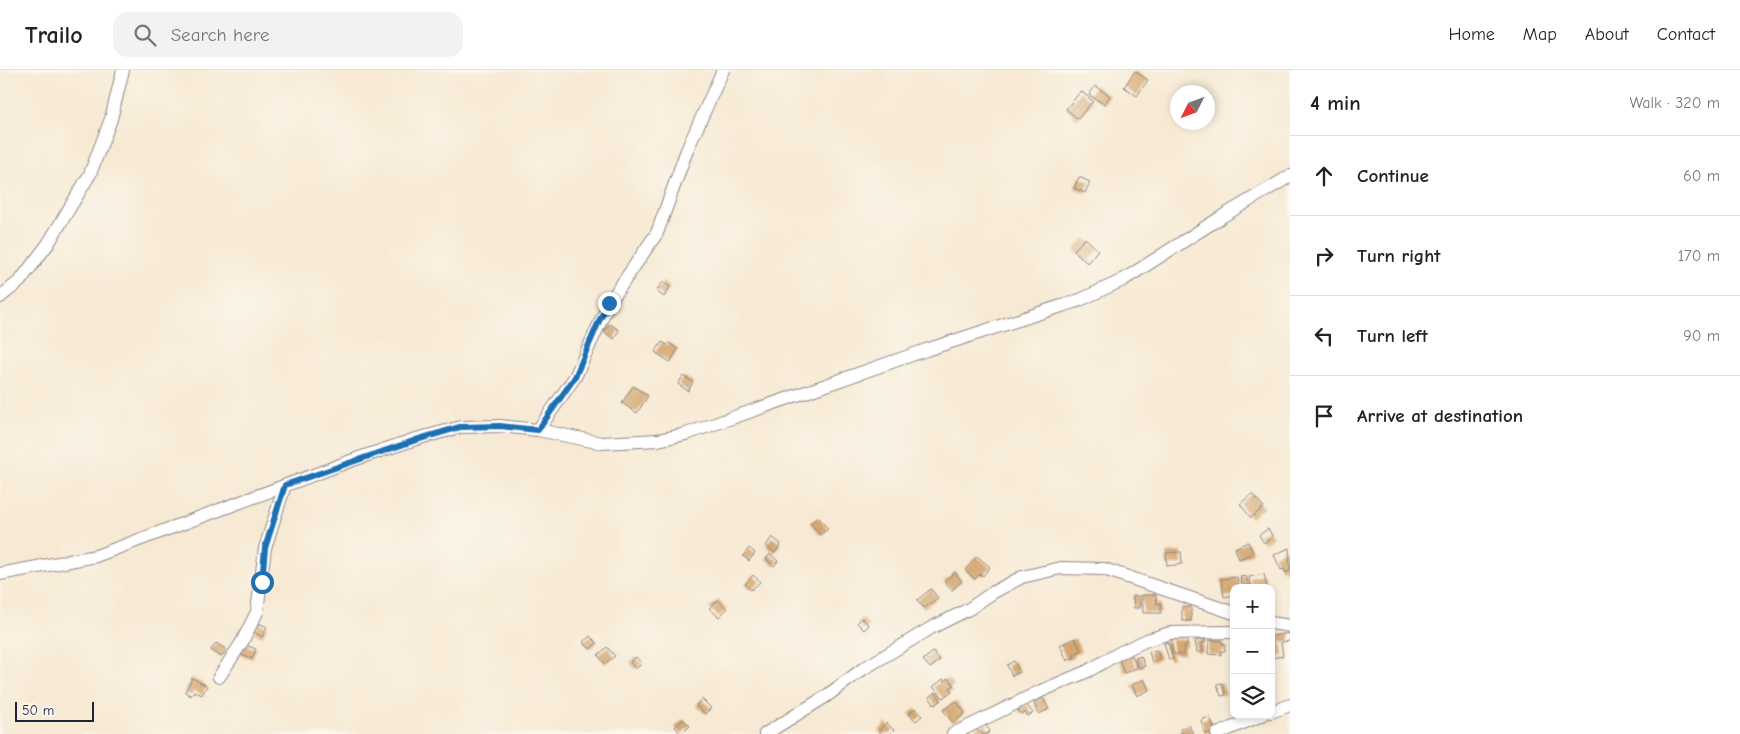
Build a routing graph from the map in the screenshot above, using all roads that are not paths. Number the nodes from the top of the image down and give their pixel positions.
1 (122, 70) edge
2 (723, 70) edge
3 (1290, 176) edge
4 (0, 297) edge
5 (538, 430) junction
6 (285, 485) junction
7 (0, 574) edge
8 (1230, 612) edge
9 (1230, 632) edge
10 (219, 677) dead end
11 (1290, 705) edge
12 (1275, 711) edge
13 (1253, 719) edge
14 (765, 734) edge
15 (953, 734) edge
16 (1217, 734) edge

1 - 4 street
2 - 5 street
3 - 5 street
5 - 6 street
6 - 7 street
6 - 10 street
8 - 14 street
9 - 15 street
11 - 12 street
13 - 16 street

